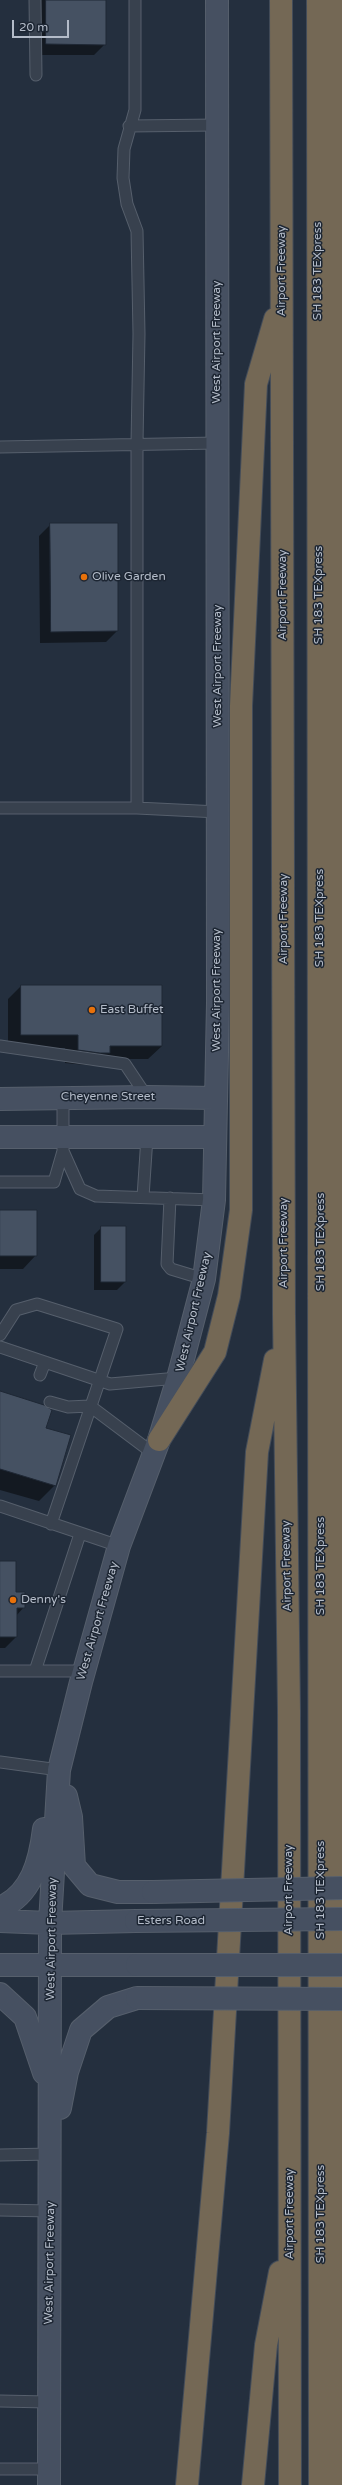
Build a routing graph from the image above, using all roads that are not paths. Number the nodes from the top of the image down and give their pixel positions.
1 (35, 0) edge
2 (135, 0) edge
3 (217, 0) edge
4 (282, 0) edge
5 (331, 3) edge
6 (342, 69) edge
7 (36, 75) dead end
8 (217, 125) junction
9 (129, 126) junction
10 (282, 295) junction
11 (217, 443) junction
12 (137, 444) junction
13 (0, 447) edge
14 (0, 808) edge
15 (137, 808) junction
16 (218, 812) junction
17 (0, 1046) edge
18 (147, 1097) junction
19 (63, 1098) junction
20 (216, 1098) junction
21 (0, 1099) edge
22 (0, 1137) edge
23 (147, 1137) junction
24 (215, 1137) junction
25 (62, 1144) junction
26 (0, 1182) edge
27 (144, 1197) junction
28 (170, 1198) junction
29 (214, 1200) junction
30 (204, 1279) junction
31 (284, 1315) junction
32 (0, 1336) edge
33 (0, 1347) edge
34 (45, 1362) junction
35 (40, 1375) dead end
36 (178, 1378) junction
37 (99, 1380) junction
38 (50, 1402) dead end
39 (90, 1406) junction
40 (156, 1447) junction
41 (0, 1506) edge
42 (51, 1524) junction
43 (80, 1534) junction
44 (119, 1546) junction
45 (0, 1671) edge
46 (35, 1671) junction
47 (84, 1671) junction
48 (0, 1762) edge
49 (59, 1770) junction
50 (342, 1888) edge
51 (0, 1908) edge
52 (342, 1919) edge
53 (0, 1921) edge
54 (50, 1923) junction
55 (0, 1965) edge
56 (50, 1965) junction
57 (342, 1965) edge
58 (0, 1994) edge
59 (342, 1999) edge
60 (50, 2094) junction
61 (51, 2154) junction
62 (0, 2155) edge
63 (0, 2210) edge
64 (50, 2211) junction
65 (289, 2226) junction
66 (0, 2401) edge
67 (48, 2402) junction
68 (0, 2469) edge
69 (49, 2477) edge
70 (187, 2485) edge
71 (253, 2485) edge
72 (290, 2485) edge
73 (320, 2485) edge
74 (339, 2485) edge

1 - 7 lane
2 - 9 lane
3 - 8 main road, West Airport Freeway
4 - 10 highway, Airport Freeway
5 - 6 highway
5 - 73 highway, SH 183 TEXpress
5 - 74 highway, SH 183 TEXpress
8 - 9 lane
8 - 11 main road, West Airport Freeway
9 - 12 lane
10 - 31 highway, Airport Freeway
10 - 40 highway
11 - 12 lane
11 - 16 main road, West Airport Freeway
12 - 13 lane
12 - 15 lane
14 - 15 lane
15 - 16 lane
16 - 20 main road, West Airport Freeway
17 - 18 lane
18 - 19 main road, Cheyenne Street
18 - 20 main road, Cheyenne Street
19 - 21 main road, Cheyenne Street
19 - 25 lane
20 - 24 main road, West Airport Freeway
22 - 25 main road
23 - 24 main road
23 - 25 main road
23 - 27 lane
24 - 29 main road, West Airport Freeway
25 - 26 lane
25 - 27 lane
27 - 28 lane
28 - 29 lane
28 - 30 lane
29 - 30 main road, West Airport Freeway
30 - 36 main road, West Airport Freeway
31 - 65 highway, Airport Freeway
31 - 70 highway
32 - 37 lane
33 - 34 lane
34 - 35 lane
34 - 37 lane
36 - 37 lane
36 - 40 main road, West Airport Freeway
37 - 39 lane
38 - 39 lane
39 - 40 lane
39 - 42 lane
40 - 44 main road, West Airport Freeway
41 - 42 lane
42 - 43 lane
43 - 44 lane
43 - 46 lane
44 - 47 main road, West Airport Freeway
45 - 46 lane
46 - 47 lane
47 - 49 main road, West Airport Freeway
48 - 49 lane
49 - 50 main road, bridge
49 - 51 main road
49 - 54 main road, West Airport Freeway
52 - 54 main road, Esters Road, bridge
53 - 54 main road, Esters Road
54 - 56 main road, West Airport Freeway
55 - 56 main road
56 - 57 main road, bridge
56 - 60 main road, West Airport Freeway
58 - 60 main road
59 - 61 main road, bridge
60 - 61 main road, West Airport Freeway
61 - 62 lane
61 - 64 main road, West Airport Freeway
63 - 64 lane
64 - 67 main road, West Airport Freeway
65 - 71 highway
65 - 72 highway, Airport Freeway
66 - 67 lane
67 - 69 main road, West Airport Freeway
68 - 69 lane

